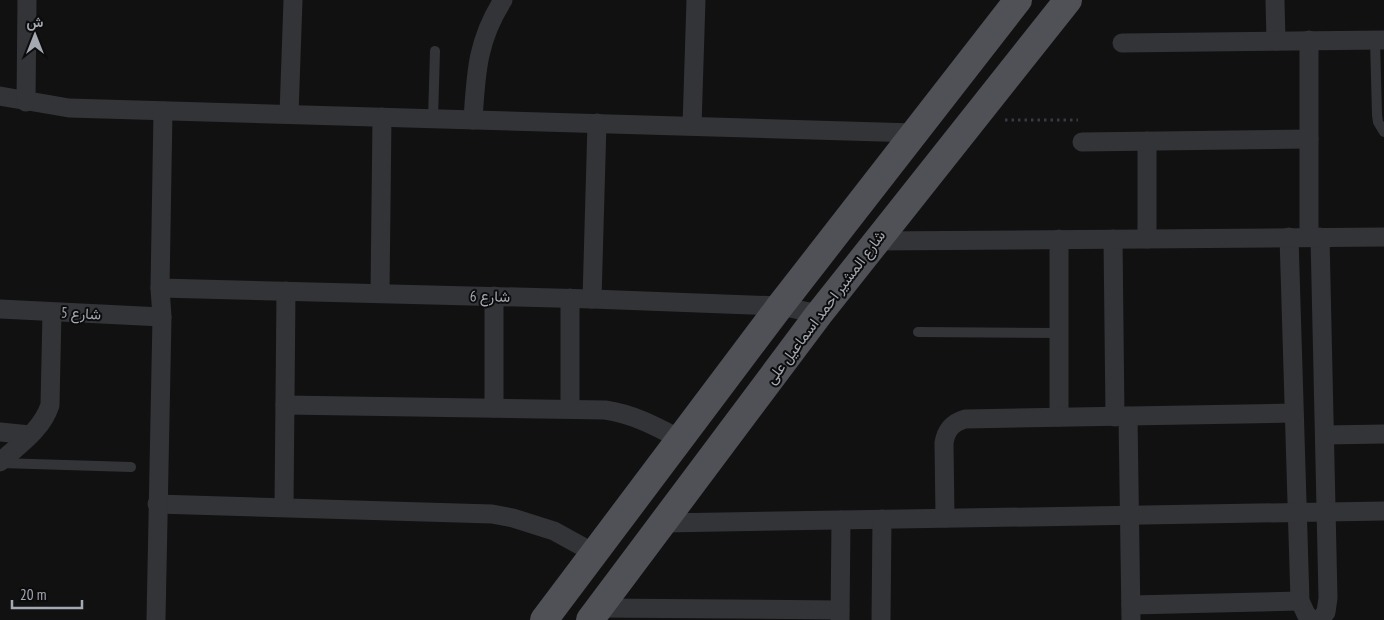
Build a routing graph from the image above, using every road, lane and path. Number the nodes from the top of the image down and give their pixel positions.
1 (27, 0) edge
2 (292, 0) edge
3 (503, 0) edge
4 (696, 0) edge
5 (1018, 0) edge
6 (1068, 0) edge
7 (1275, 0) edge
8 (1309, 40) junction
9 (1380, 40) edge
10 (1276, 41) junction
11 (1122, 43) dead end
12 (435, 51) dead end
13 (0, 96) edge
14 (26, 102) junction
15 (163, 111) junction
16 (289, 114) junction
17 (382, 117) junction
18 (432, 118) junction
19 (473, 120) junction
20 (972, 120) junction
21 (1082, 121) dead end
22 (597, 123) junction
23 (692, 126) junction
24 (1384, 132) edge
25 (915, 133) junction
26 (1309, 139) junction
27 (1147, 141) junction
28 (1082, 142) dead end
29 (1289, 237) junction
30 (1314, 237) junction
31 (1384, 237) edge
32 (1147, 238) junction
33 (1059, 239) junction
34 (1113, 239) junction
35 (875, 241) junction
36 (160, 288) junction
37 (286, 291) junction
38 (380, 293) junction
39 (494, 296) junction
40 (570, 298) junction
41 (592, 299) junction
42 (780, 306) junction
43 (0, 309) edge
44 (52, 312) junction
45 (818, 314) junction
46 (162, 317) junction
47 (918, 332) dead end
48 (1059, 333) junction
49 (284, 405) junction
50 (494, 408) junction
51 (570, 409) junction
52 (1294, 413) junction
53 (1122, 416) junction
54 (1059, 418) junction
55 (0, 432) edge
56 (1384, 434) edge
57 (30, 435) junction
58 (1325, 435) junction
59 (680, 439) junction
60 (0, 463) edge
61 (131, 467) dead end
62 (157, 504) junction
63 (284, 507) junction
64 (1384, 511) edge
65 (1326, 512) junction
66 (1298, 513) junction
67 (1130, 516) junction
68 (945, 518) junction
69 (841, 520) junction
70 (882, 520) junction
71 (664, 523) junction
72 (594, 553) junction
73 (1300, 601) junction
74 (1131, 612) edge
75 (594, 614) edge
76 (840, 615) edge
77 (156, 620) edge
78 (544, 620) edge
79 (881, 620) edge
80 (1312, 620) edge
81 (1320, 620) edge

1 - 14 street
2 - 16 street
3 - 19 street
4 - 23 street
5 - 25 main road
6 - 20 main road, شارع المشير احمد اسماعيل على
7 - 10 street
8 - 9 street
8 - 10 street
8 - 26 street
9 - 24 lane
10 - 11 street
12 - 18 lane
13 - 14 street
14 - 15 street
15 - 16 street
15 - 36 street
16 - 17 street
17 - 18 street
17 - 38 street
18 - 19 street
19 - 22 street
20 - 21 path
20 - 35 main road, شارع المشير احمد اسماعيل على
22 - 23 street
22 - 41 street
23 - 25 street
25 - 42 main road
26 - 27 street
26 - 30 street
27 - 28 street
27 - 32 street
29 - 30 street
29 - 32 street
29 - 52 street
30 - 31 street
30 - 58 street
32 - 34 street
33 - 34 street
33 - 35 street
33 - 48 street
34 - 53 street
35 - 45 main road, شارع المشير احمد اسماعيل على
36 - 37 street, شارع 6
36 - 46 street
37 - 38 street, شارع 6
37 - 49 street
38 - 39 street, شارع 6
39 - 40 street, شارع 6
39 - 50 street
40 - 41 street, شارع 6
40 - 51 street
41 - 42 street, شارع 6
42 - 45 street, شارع 6
42 - 59 main road
43 - 44 street, شارع 5
44 - 46 street, شارع 5
44 - 57 street
45 - 71 main road, شارع المشير احمد اسماعيل على
46 - 62 street
47 - 48 lane
48 - 54 street
49 - 50 street
49 - 63 street
50 - 51 street
51 - 59 street
52 - 53 street
52 - 66 street
53 - 54 street
53 - 67 street
54 - 68 street
55 - 57 street
56 - 58 street
57 - 60 street
58 - 65 street
59 - 72 main road
60 - 61 lane
62 - 63 street
62 - 77 street
63 - 72 street
64 - 65 street
65 - 66 street
65 - 81 street
66 - 67 street
66 - 73 street
67 - 68 street
67 - 74 street
68 - 70 street
69 - 70 street
69 - 71 street
69 - 76 street
70 - 79 street
71 - 75 main road, شارع المشير احمد اسماعيل على
72 - 78 main road
73 - 74 street
73 - 80 street
75 - 76 street

